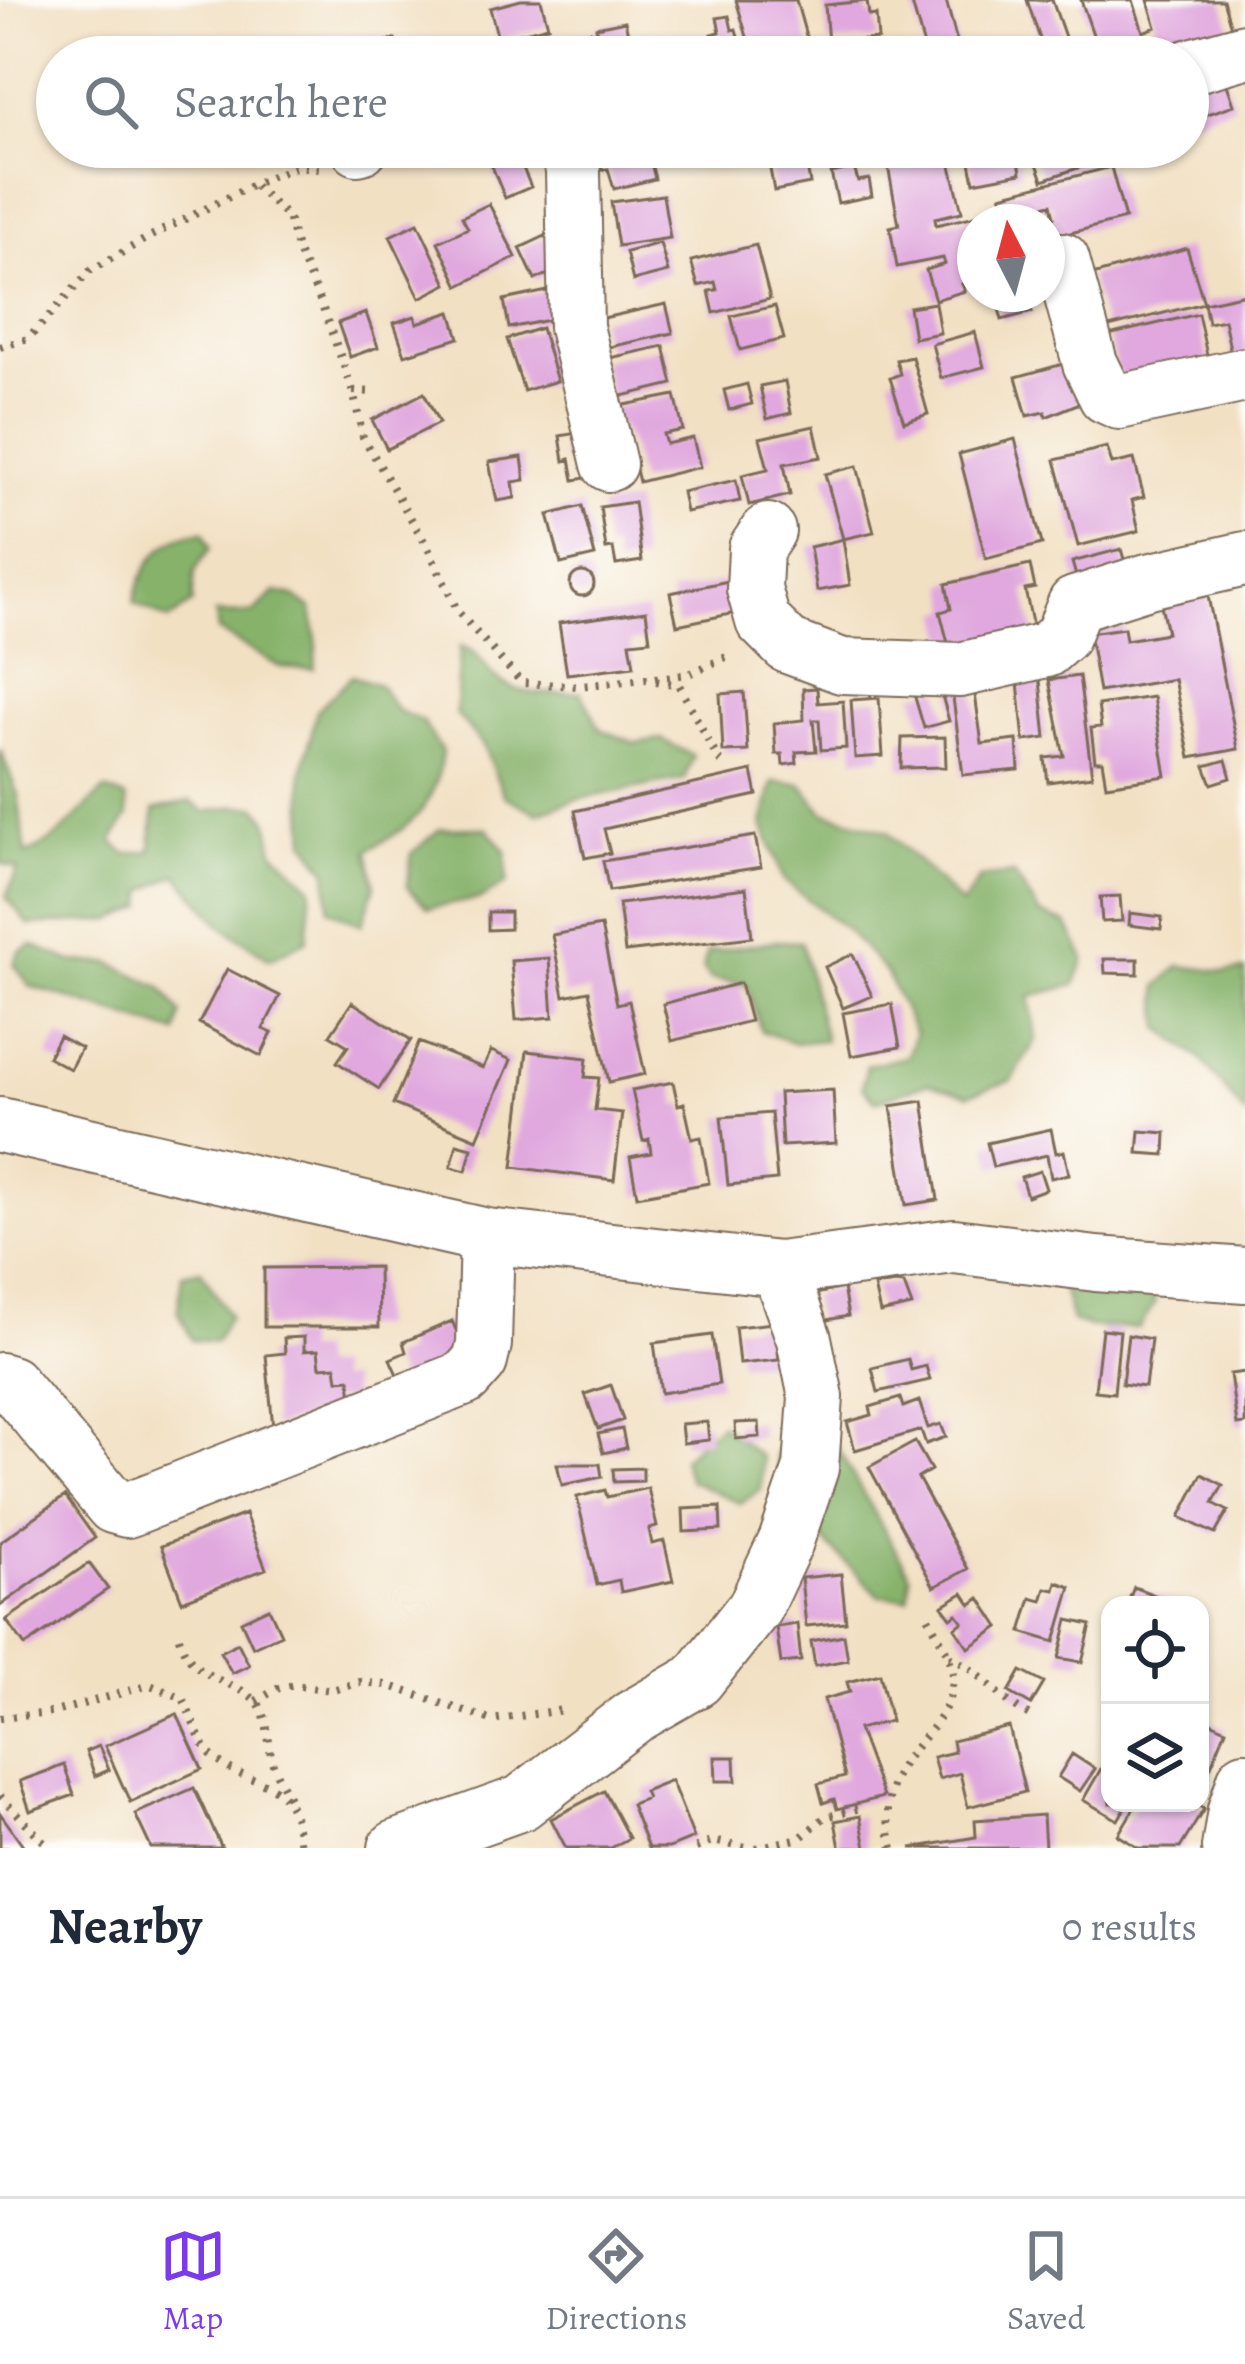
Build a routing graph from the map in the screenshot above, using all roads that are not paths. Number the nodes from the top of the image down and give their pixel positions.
1 (1245, 51) edge
2 (1209, 61) edge
3 (572, 168) edge
4 (1065, 274) edge
5 (1245, 375) edge
6 (609, 464) dead end
7 (768, 531) dead end
8 (1245, 559) edge
9 (0, 1125) edge
10 (487, 1236) junction
11 (779, 1269) junction
12 (1245, 1275) edge
13 (0, 1380) edge
14 (1245, 1779) edge
15 (396, 1848) edge
16 (1229, 1848) edge

1 - 2 street
3 - 6 street
4 - 5 street
7 - 8 street
9 - 10 street
10 - 11 street
10 - 13 street
11 - 12 street
11 - 15 street
14 - 16 street

